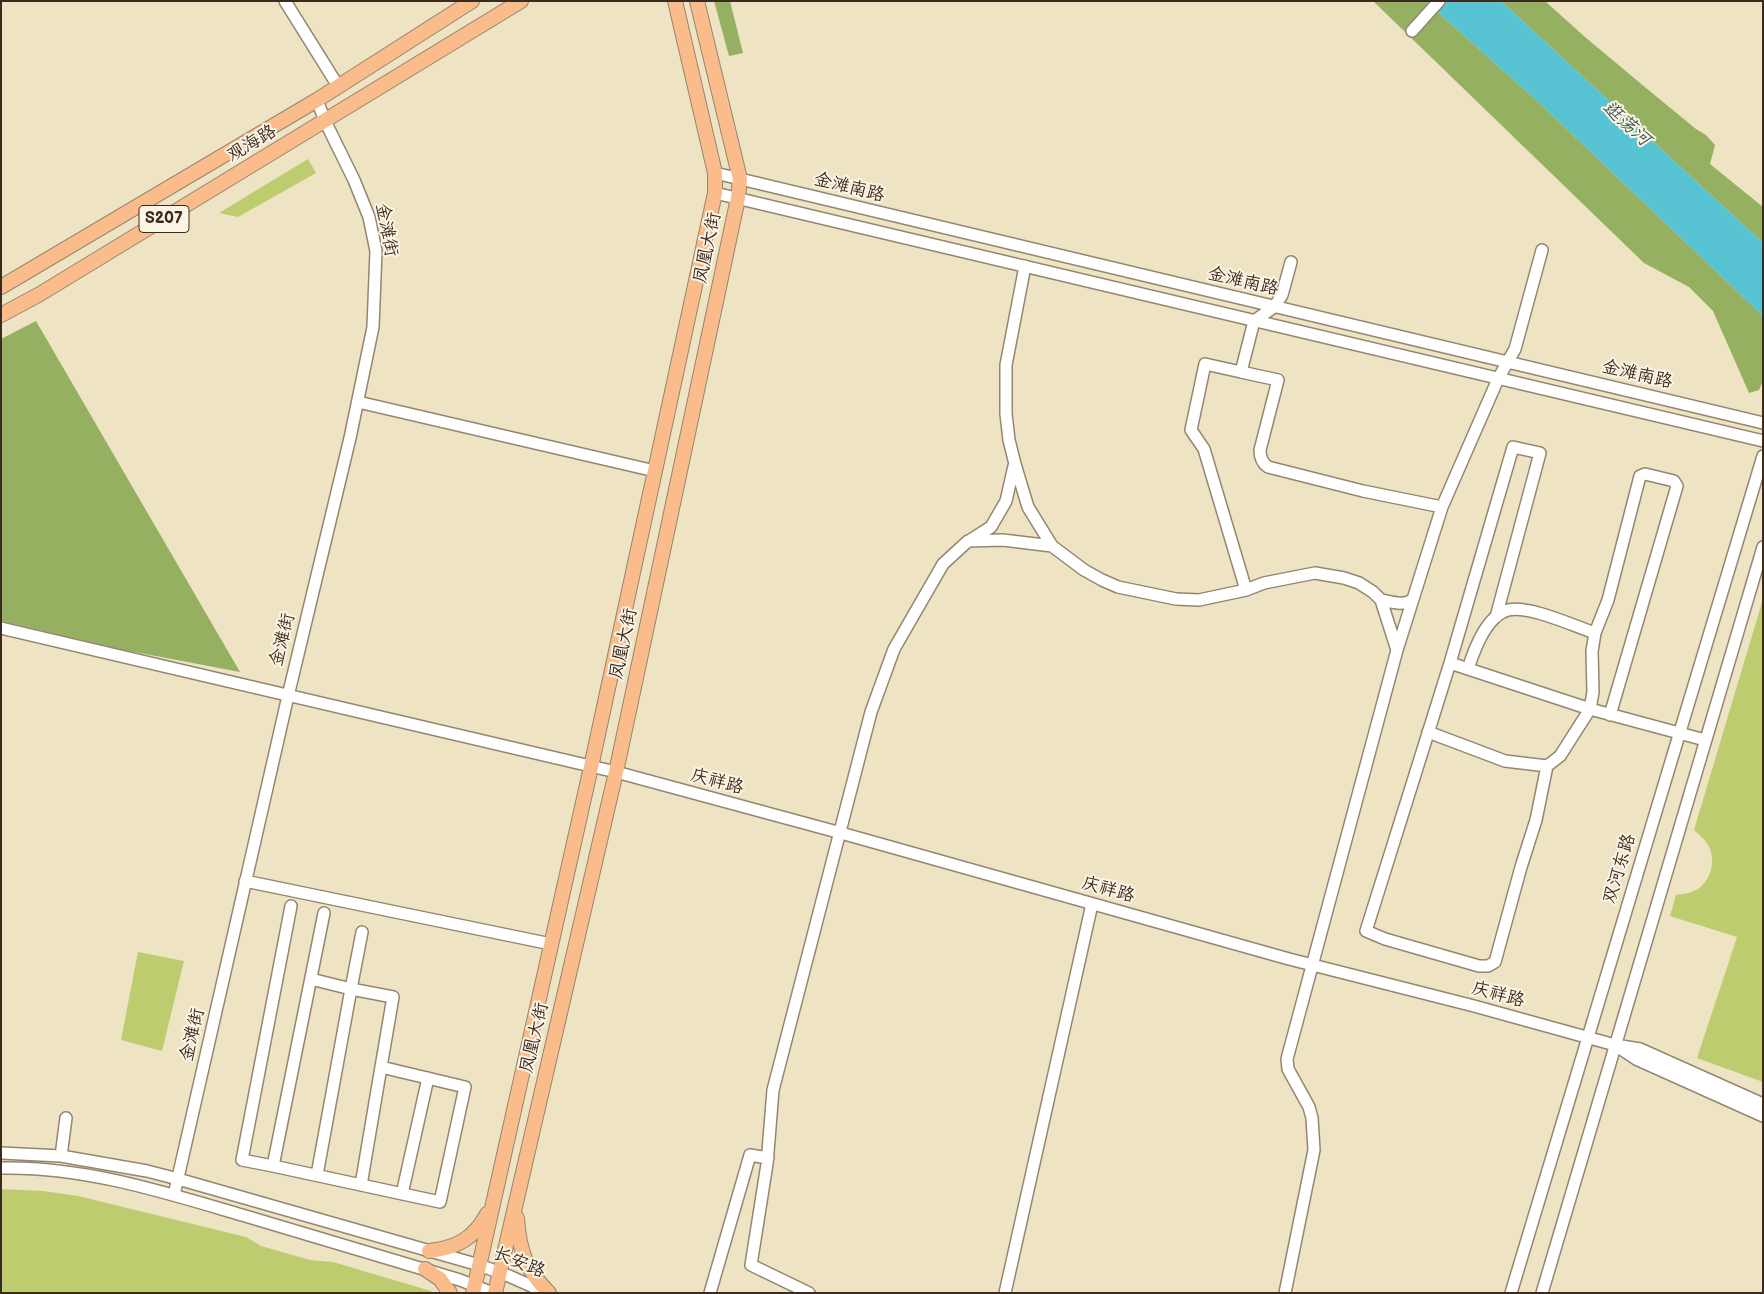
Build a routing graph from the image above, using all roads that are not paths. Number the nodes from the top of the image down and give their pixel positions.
1 (285, 1) edge
2 (472, 1) edge
3 (521, 1) edge
4 (675, 1) edge
5 (697, 1) edge
6 (1439, 1) edge
7 (1412, 31) dead end
8 (338, 86) junction
9 (317, 100) junction
10 (325, 121) junction
11 (715, 173) junction
12 (740, 179) junction
13 (715, 193) junction
14 (738, 198) junction
15 (856, 208) junction
16 (852, 225) junction
17 (1542, 250) dead end
18 (701, 259) junction
19 (724, 261) junction
20 (1291, 262) dead end
21 (1025, 266) junction
22 (1, 287) edge
23 (1274, 307) junction
24 (1, 315) edge
25 (1254, 320) junction
26 (1507, 362) junction
27 (1241, 372) junction
28 (1498, 378) junction
29 (358, 402) junction
30 (1763, 423) edge
31 (1763, 441) edge
32 (1763, 456) edge
33 (1014, 464) junction
34 (655, 472) junction
35 (1442, 507) junction
36 (968, 541) junction
37 (1052, 546) junction
38 (1763, 547) edge
39 (1246, 590) junction
40 (1381, 600) junction
41 (1412, 600) junction
42 (1496, 617) junction
43 (622, 623) junction
44 (1, 628) edge
45 (646, 628) junction
46 (1595, 633) junction
47 (1397, 650) junction
48 (1450, 663) junction
49 (1468, 669) junction
50 (288, 696) junction
51 (1590, 709) junction
52 (1610, 715) junction
53 (1428, 732) junction
54 (1678, 734) junction
55 (1705, 740) junction
56 (1547, 766) junction
57 (592, 767) junction
58 (616, 772) junction
59 (841, 833) junction
60 (245, 881) junction
61 (1092, 904) junction
62 (291, 906) dead end
63 (560, 907) junction
64 (324, 913) dead end
65 (582, 918) junction
66 (362, 932) dead end
67 (552, 944) junction
68 (1312, 965) junction
69 (311, 979) junction
70 (351, 989) junction
71 (1588, 1037) junction
72 (1615, 1045) junction
73 (381, 1067) junction
74 (428, 1078) junction
75 (1763, 1104) edge
76 (1763, 1116) edge
77 (66, 1118) dead end
78 (1, 1153) edge
79 (61, 1156) junction
80 (768, 1158) junction
81 (273, 1166) junction
82 (1, 1168) edge
83 (317, 1175) junction
84 (178, 1179) junction
85 (361, 1185) junction
86 (402, 1194) junction
87 (174, 1195) junction
88 (493, 1202) junction
89 (516, 1202) junction
90 (429, 1251) junction
91 (479, 1265) junction
92 (425, 1269) junction
93 (500, 1273) junction
94 (473, 1289) edge
95 (450, 1293) edge
96 (494, 1293) edge
97 (548, 1293) edge
98 (710, 1293) edge
99 (809, 1293) edge
100 (1005, 1293) edge
101 (1285, 1293) edge
102 (1511, 1293) edge
103 (1542, 1293) edge

1 - 8 street
2 - 8 main road, 观海路 / S207
3 - 10 main road, 观海路 / S207
4 - 11 main road, 凤凰大街
5 - 12 main road, 凤凰大街
6 - 7 street
8 - 9 main road, 观海路 / S207
9 - 10 street, 金滩街
9 - 22 main road, 观海路 / S207
10 - 24 main road, 观海路 / S207
10 - 29 street, 金滩街
11 - 12 street, 金滩南路
11 - 13 main road, 凤凰大街
12 - 14 main road, 凤凰大街
12 - 15 street, 金滩南路
13 - 14 street, 金滩南路
13 - 18 main road, 凤凰大街
14 - 16 street, 金滩南路
14 - 19 main road, 凤凰大街
15 - 16 street
15 - 23 street, 金滩南路
16 - 21 street, 金滩南路
17 - 26 street
18 - 19 main road
18 - 34 main road, 凤凰大街
19 - 45 main road, 凤凰大街
20 - 23 street
21 - 25 street, 金滩南路
21 - 33 street
23 - 25 street
23 - 26 street, 金滩南路
25 - 27 street
25 - 28 street, 金滩南路
26 - 28 street
26 - 30 street, 金滩南路
27 - 35 street
27 - 39 street
28 - 31 street, 金滩南路
28 - 35 street
29 - 34 street
29 - 50 street, 金滩街
32 - 54 street, 双河东路
33 - 36 street
33 - 37 street
34 - 43 main road, 凤凰大街
35 - 41 street
36 - 37 street
36 - 59 street
37 - 39 street
38 - 55 street
39 - 40 street
40 - 41 street
40 - 47 street
41 - 47 street
42 - 46 street
42 - 48 street
42 - 49 street
43 - 45 main road
43 - 57 main road, 凤凰大街
44 - 50 street, 庆祥路
45 - 58 main road, 凤凰大街
46 - 51 street
46 - 52 street
47 - 68 street
48 - 49 street
48 - 53 street
49 - 51 street
50 - 57 street, 庆祥路
50 - 60 street, 金滩街
51 - 52 street
51 - 56 street
52 - 54 street
53 - 56 street
53 - 56 street
54 - 55 street
54 - 71 street, 双河东路
55 - 72 street
57 - 58 street, 庆祥路
57 - 63 main road, 凤凰大街
58 - 59 street, 庆祥路
58 - 65 main road, 凤凰大街
59 - 61 street, 庆祥路
59 - 80 street
60 - 67 street
60 - 84 street, 金滩街
61 - 68 street, 庆祥路
61 - 100 street
62 - 81 street
63 - 65 main road
63 - 67 main road, 凤凰大街
64 - 69 street
65 - 89 main road, 凤凰大街
66 - 70 street
67 - 88 main road, 凤凰大街
68 - 71 street, 庆祥路
68 - 101 street
69 - 70 street
69 - 81 street
70 - 73 street
70 - 83 street
71 - 72 street, 庆祥路
71 - 102 street, 双河东路
72 - 75 street, 庆祥路
72 - 76 street, 庆祥路
72 - 103 street
73 - 74 street
73 - 85 street
74 - 86 street
74 - 86 street
77 - 79 street
78 - 79 street, 长安路
79 - 84 street, 长安路
80 - 98 street
80 - 99 street
81 - 83 street
82 - 87 street
83 - 85 street
84 - 87 street, 金滩街
84 - 90 street, 长安路
85 - 86 street
87 - 92 street
88 - 90 main road
88 - 91 main road, 凤凰大街
89 - 93 main road, 凤凰大街
89 - 97 main road
90 - 91 street, 长安路
91 - 93 street, 长安路
91 - 94 main road, 凤凰大街
92 - 94 street
92 - 95 main road
93 - 96 main road, 凤凰大街
93 - 97 street, 长安路
94 - 96 street

